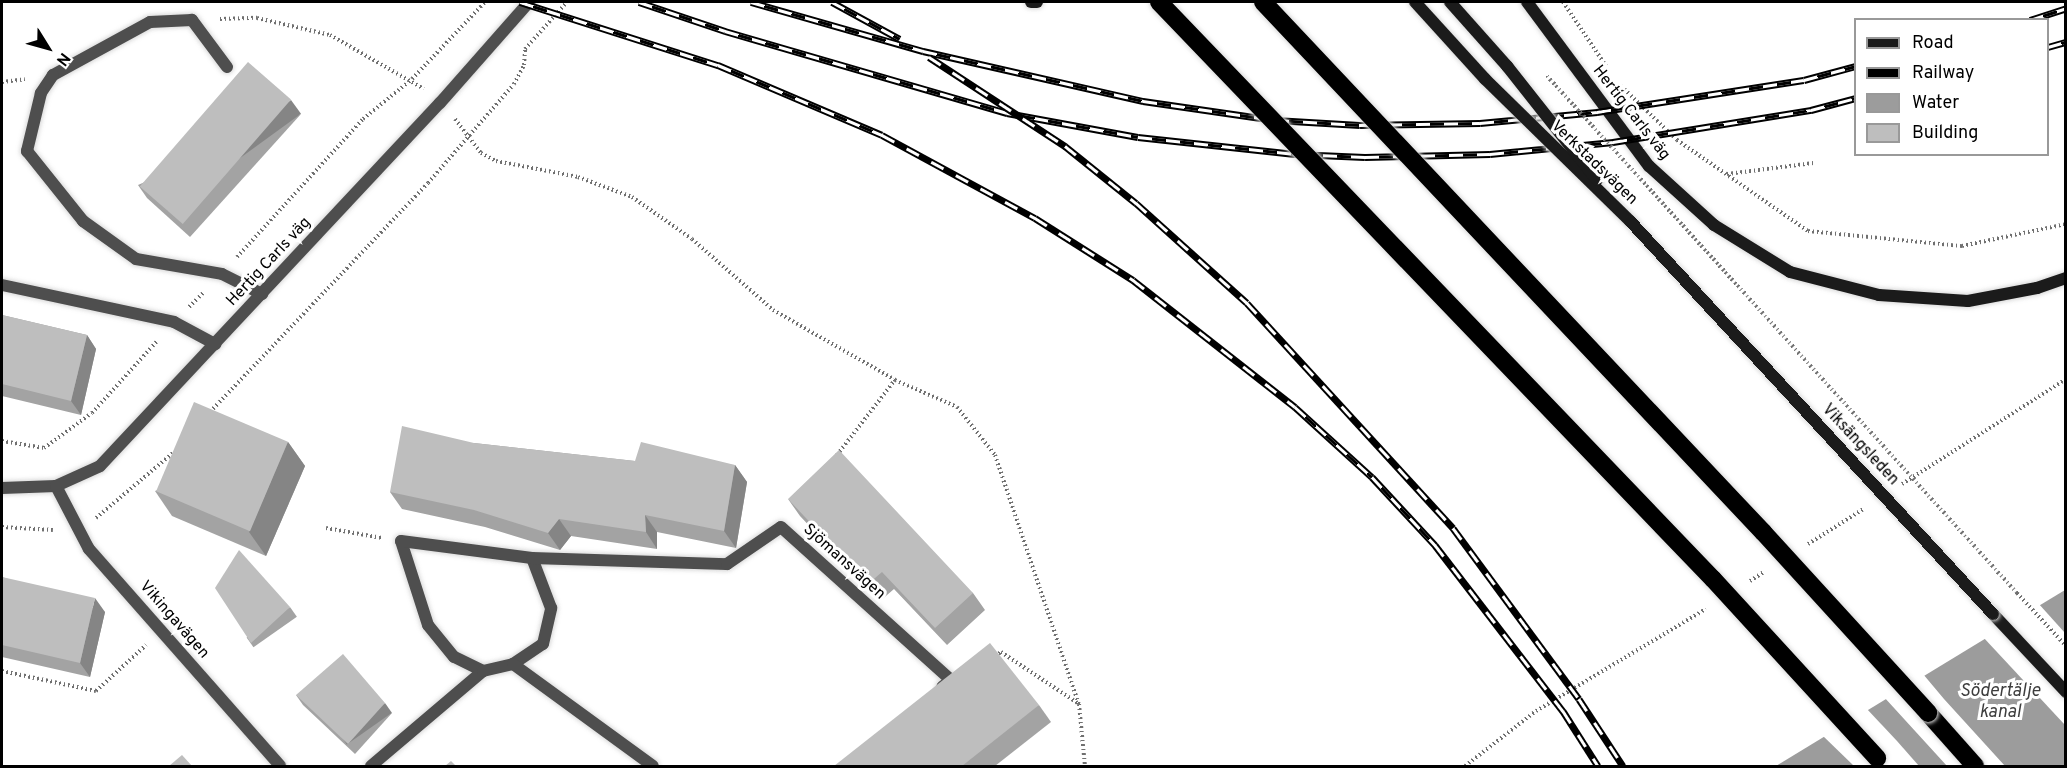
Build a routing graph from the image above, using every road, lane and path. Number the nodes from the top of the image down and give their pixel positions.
1 (485, 2) edge
2 (529, 2) edge
3 (567, 2) edge
4 (1031, 2) edge
5 (1037, 2) edge
6 (1159, 2) edge
7 (1263, 2) edge
8 (1415, 2) edge
9 (1450, 2) edge
10 (1527, 2) edge
11 (1563, 2) edge
12 (192, 20) junction
13 (227, 67) dead end
14 (1544, 72) dead end
15 (1612, 75) dead end
16 (1618, 84) dead end
17 (470, 133) junction
18 (1813, 163) dead end
19 (1726, 174) junction
20 (1630, 221) junction
21 (2066, 224) edge
22 (2066, 278) edge
23 (2, 285) edge
24 (262, 294) junction
25 (215, 344) junction
26 (2066, 379) edge
27 (896, 380) junction
28 (206, 417) edge
29 (182, 443) edge
30 (831, 463) edge
31 (56, 486) junction
32 (2, 488) edge
33 (1897, 488) dead end
34 (2, 527) edge
35 (326, 528) dead end
36 (79, 529) junction
37 (401, 541) junction
38 (532, 558) junction
39 (1716, 603) dead end
40 (161, 630) junction
41 (2066, 646) edge
42 (991, 658) edge
43 (513, 664) junction
44 (2, 671) edge
45 (483, 671) junction
46 (2066, 693) edge
47 (933, 694) edge
48 (1080, 704) junction
49 (280, 766) edge
50 (371, 766) edge
51 (653, 766) edge
52 (1085, 766) edge
53 (1465, 766) edge
54 (1884, 766) edge
55 (1975, 766) edge

1 - 12 path
2 - 24 street, Hertig Carls väg
3 - 17 path
4 - 5 main road
6 - 54 highway, bridge
7 - 55 highway, bridge
8 - 20 main road, Verkstadsvägen, bridge
9 - 20 main road, Verkstadsvägen, bridge
10 - 22 main road, Hertig Carls väg
11 - 15 path
12 - 13 street
12 - 24 street
14 - 41 path, bridge
16 - 19 path
17 - 27 path
17 - 28 path
18 - 19 path
19 - 21 path
20 - 46 main road, Viksängsleden, bridge
23 - 25 street
24 - 25 street, Hertig Carls väg
25 - 31 street, Hertig Carls väg
26 - 33 path
27 - 30 path
27 - 48 path
29 - 36 path
31 - 32 street, Hertig Carls väg
31 - 36 street, Vikingavägen
34 - 36 path
35 - 37 path
36 - 40 street, Vikingavägen
37 - 38 street, Sjömansvägen
37 - 45 street
38 - 43 street
38 - 47 street, Sjömansvägen
39 - 53 path
40 - 44 path
40 - 49 street, Vikingavägen
42 - 48 path
43 - 45 street
43 - 51 street
45 - 50 street
48 - 52 path

